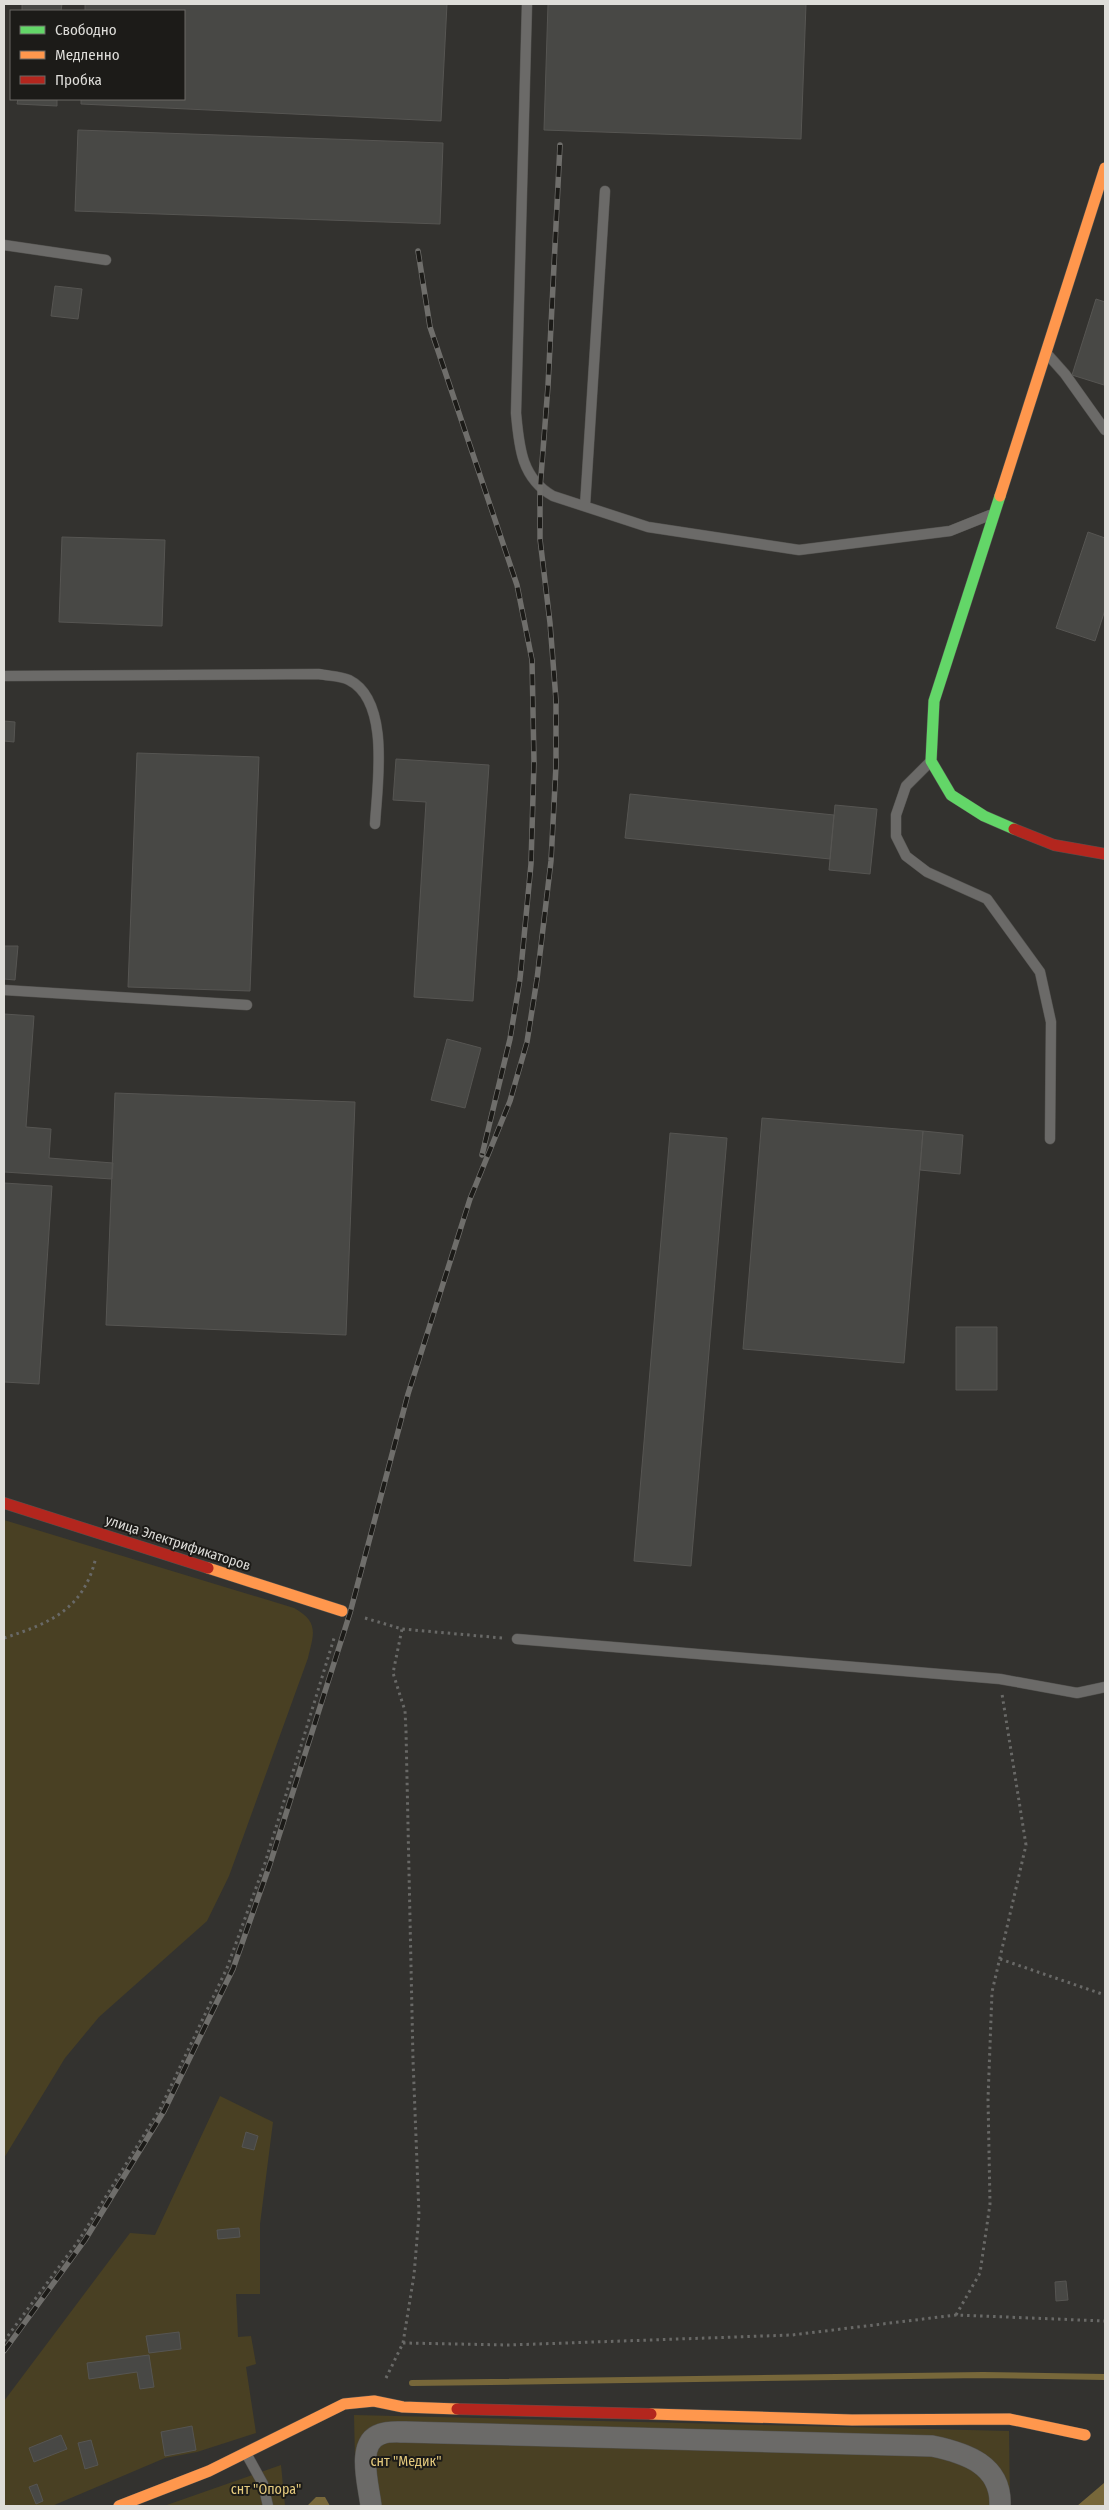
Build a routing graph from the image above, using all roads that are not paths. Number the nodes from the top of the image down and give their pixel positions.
1 (527, 4) edge
2 (1105, 168) edge
3 (605, 191) dead end
4 (4, 245) edge
5 (106, 260) dead end
6 (1046, 353) junction
7 (1105, 430) edge
8 (586, 506) junction
9 (995, 512) junction
10 (4, 676) edge
11 (931, 762) junction
12 (375, 824) dead end
13 (1105, 854) edge
14 (4, 990) edge
15 (247, 1005) dead end
16 (1050, 1139) dead end
17 (4, 1503) edge
18 (342, 1611) road end
19 (518, 1639) road end
20 (1105, 1687) edge
21 (1085, 2435) dead end
22 (245, 2452) junction
23 (154, 2494) junction
24 (119, 2506) edge
25 (156, 2506) edge
26 (268, 2506) edge
27 (370, 2506) edge
28 (1000, 2506) edge

1 - 8 lane
2 - 6 street
3 - 8 lane
4 - 5 lane
6 - 7 lane
6 - 9 street
8 - 9 lane
9 - 11 street
10 - 12 lane
11 - 13 street
11 - 16 lane
14 - 15 lane
17 - 18 street, улица Электрификаторов
19 - 20 lane
21 - 22 street
22 - 23 street
22 - 26 lane
23 - 24 street
23 - 25 lane
27 - 28 street

